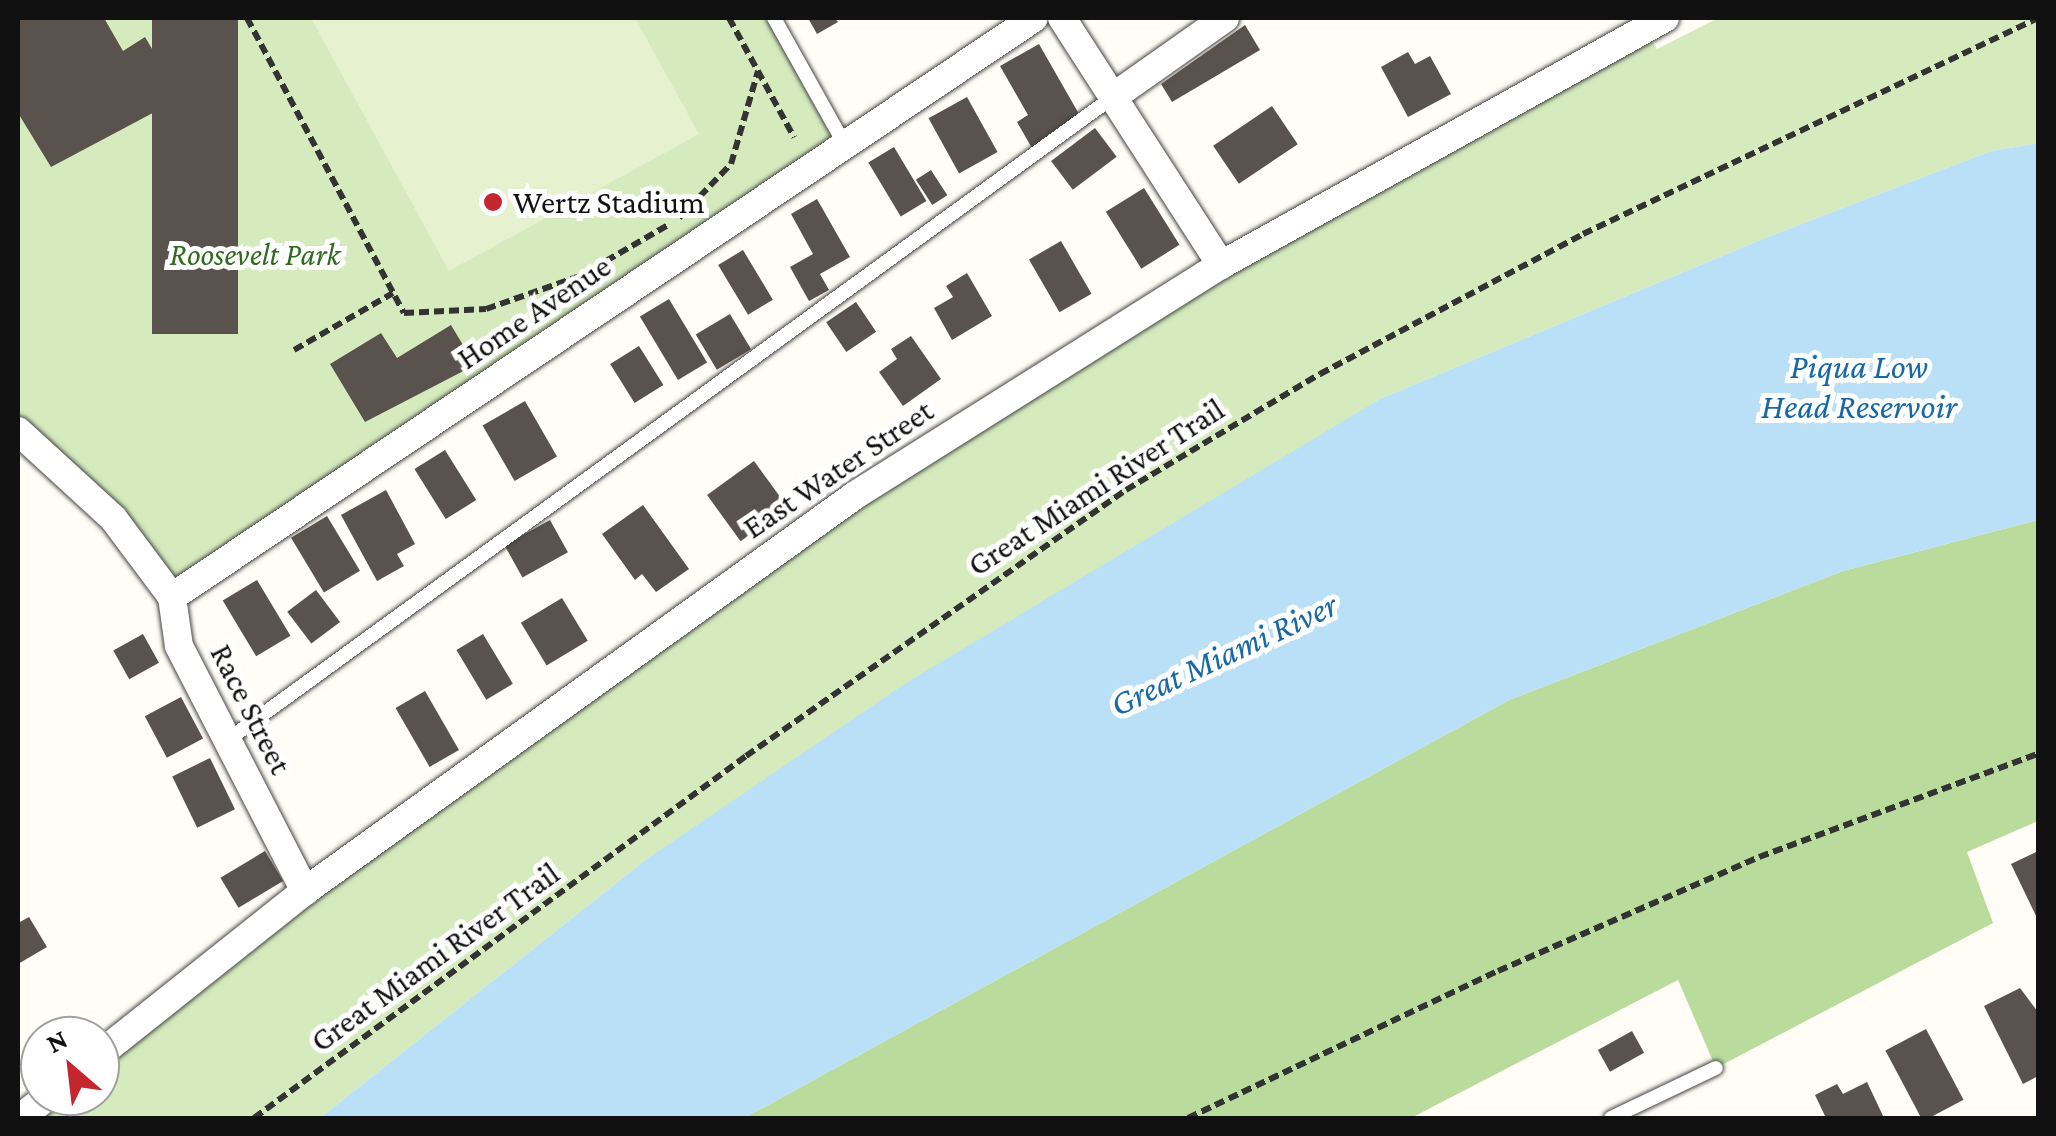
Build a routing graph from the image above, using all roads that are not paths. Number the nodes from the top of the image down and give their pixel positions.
1 (774, 18) edge
2 (1034, 18) edge
3 (1062, 18) edge
4 (1225, 18) edge
5 (1648, 21) edge
6 (1113, 97) junction
7 (845, 145) junction
8 (1221, 265) junction
9 (18, 430) edge
10 (172, 597) junction
11 (228, 739) junction
12 (305, 891) junction
13 (120, 1038) edge
14 (1716, 1068) dead end
15 (1611, 1118) edge

1 - 7 lane
2 - 7 street, Home Avenue
3 - 6 street
4 - 6 street
5 - 8 street, East Water Street
6 - 8 street
6 - 11 lane
7 - 10 street, Home Avenue
8 - 12 street, East Water Street
9 - 10 street, Race Street
10 - 11 street, Race Street
11 - 12 street, Race Street
12 - 13 street, East Water Street
14 - 15 lane

